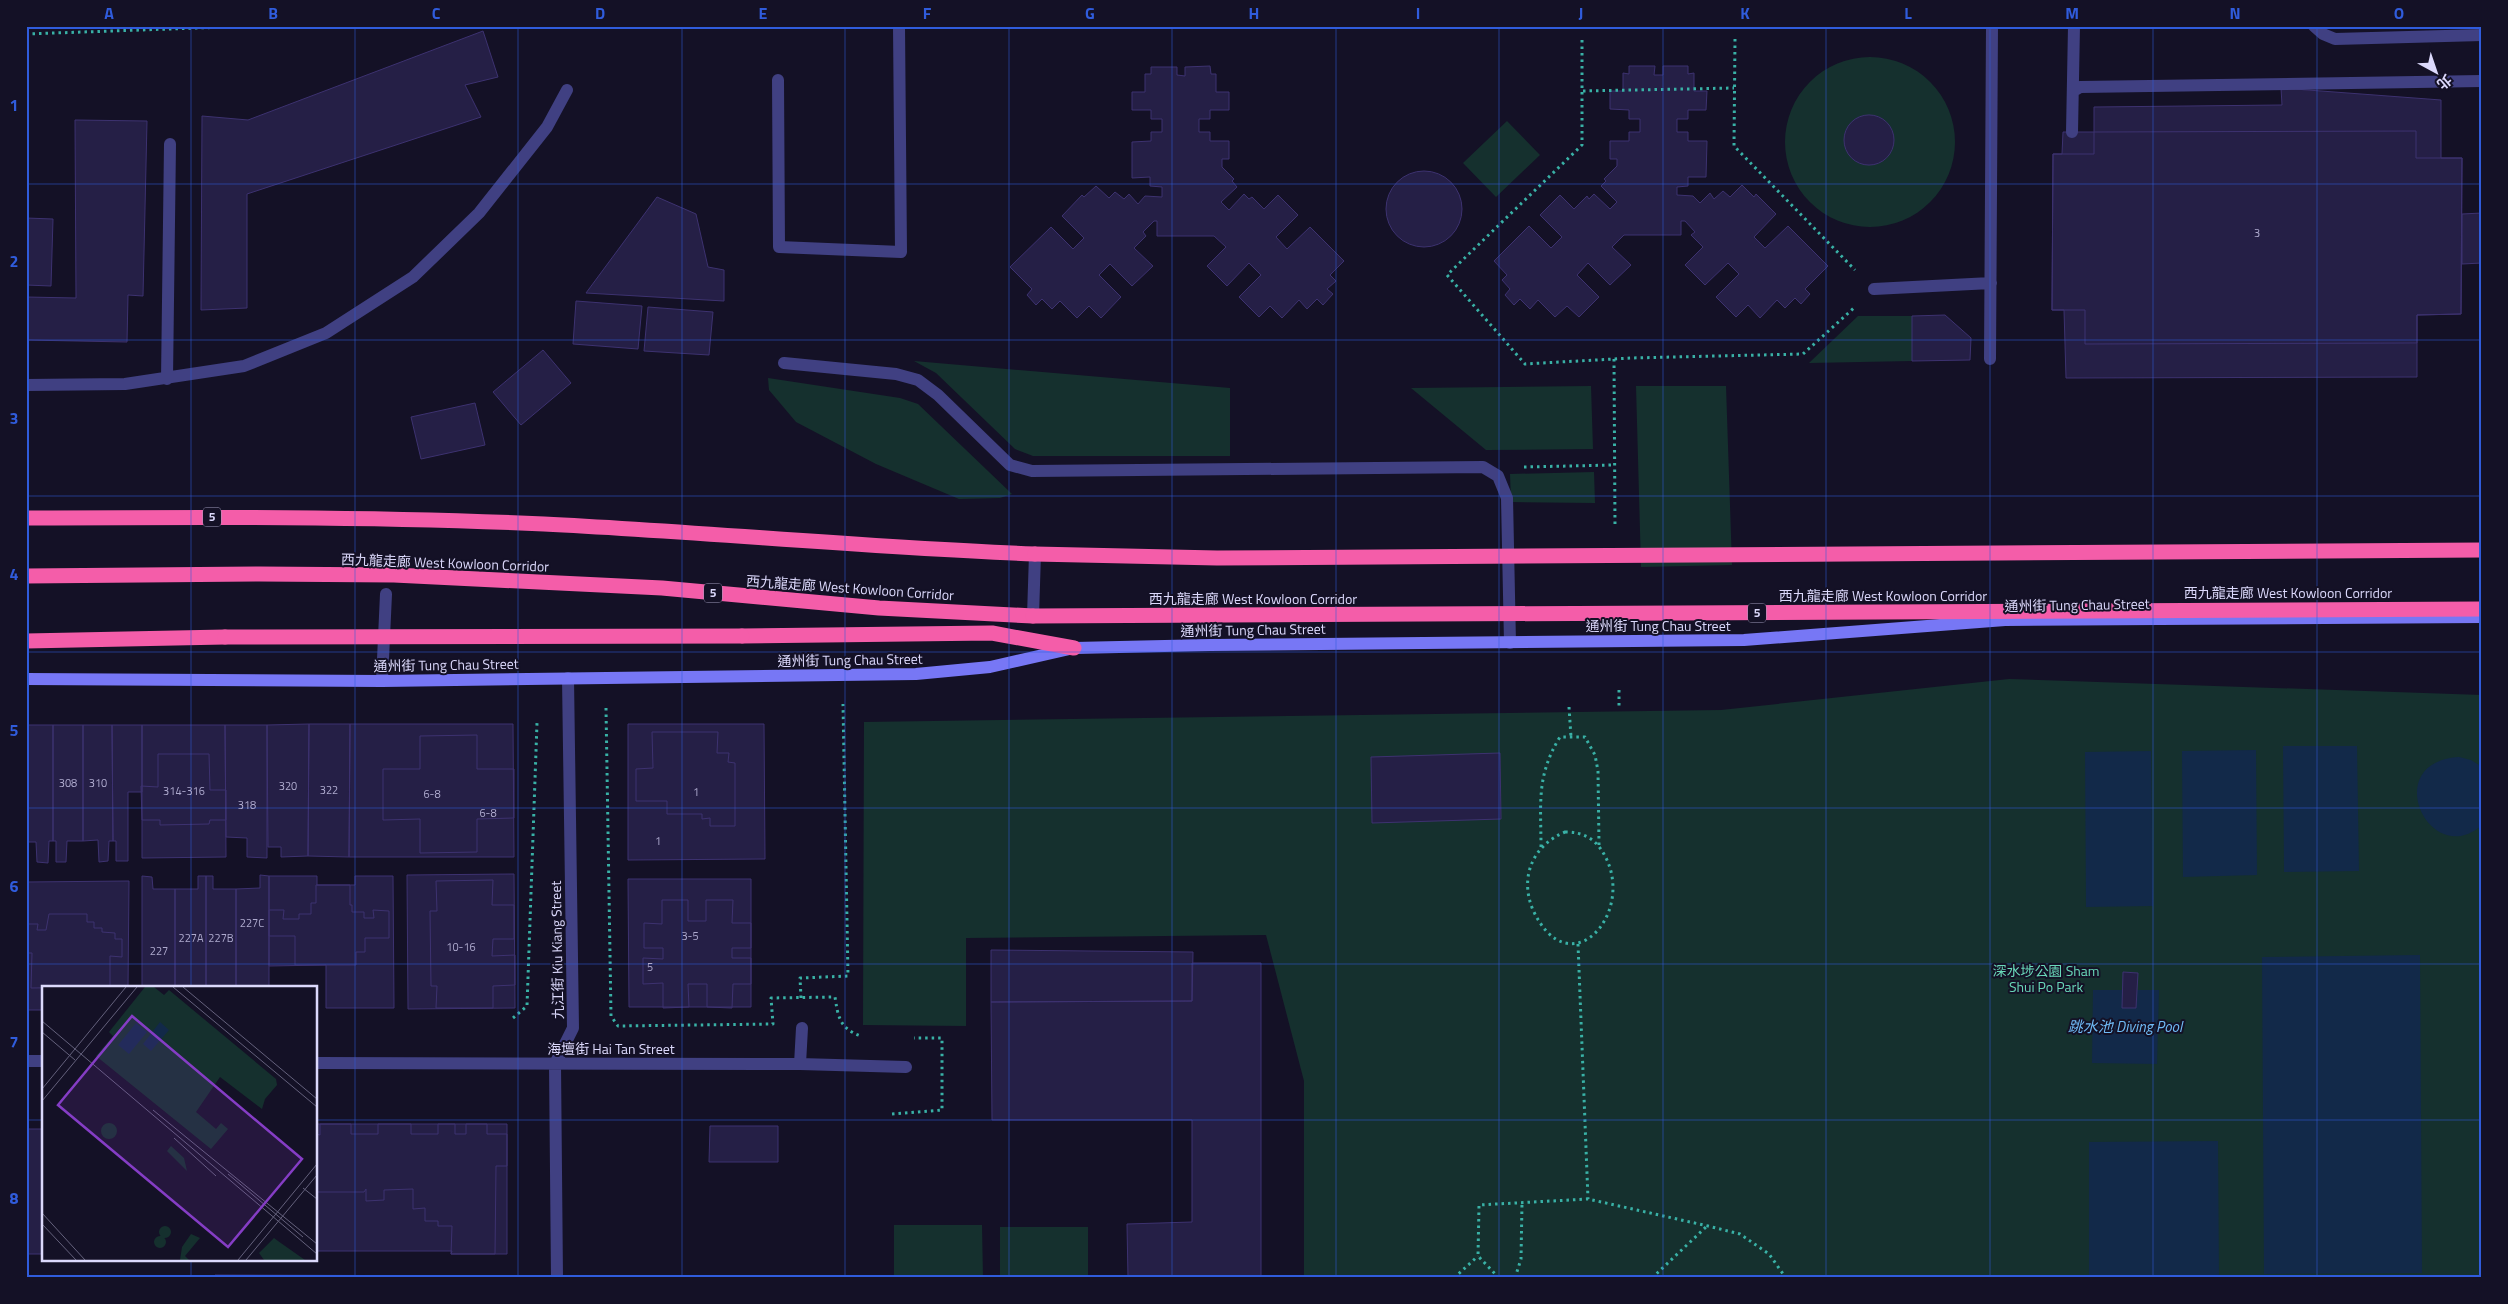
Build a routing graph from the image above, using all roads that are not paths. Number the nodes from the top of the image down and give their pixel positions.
1 (899, 26) edge
2 (1992, 26) edge
3 (2074, 26) edge
4 (2314, 26) edge
5 (2482, 36) edge
6 (778, 80) dead end
7 (2482, 81) edge
8 (567, 90) dead end
9 (2075, 90) junction
10 (2072, 132) dead end
11 (170, 144) dead end
12 (1991, 283) junction
13 (1874, 289) road end
14 (1990, 360) dead end
15 (784, 363) dead end
16 (167, 379) junction
17 (26, 385) edge
18 (26, 518) edge
19 (2482, 550) edge
20 (1037, 554) junction
21 (26, 576) edge
22 (386, 594) dead end
23 (2482, 609) edge
24 (1035, 616) junction
25 (2482, 617) edge
26 (26, 641) edge
27 (1510, 642) junction
28 (1074, 648) junction
29 (568, 678) junction
30 (26, 679) edge
31 (382, 681) junction
32 (802, 1028) dead end
33 (26, 1061) edge
34 (42, 1061) edge
35 (318, 1063) edge
36 (555, 1064) junction
37 (800, 1064) junction
38 (906, 1068) dead end
39 (557, 1278) edge

1 - 6 street
2 - 12 street
3 - 9 street
4 - 5 street
7 - 9 street
8 - 16 street
9 - 10 street
11 - 16 street
12 - 13 street
12 - 14 street
15 - 27 street
16 - 17 street
18 - 20 highway, 5
19 - 20 highway, 5, bridge
20 - 24 street
21 - 24 highway, 西九龍走廊 West Kowloon Corridor / 5
22 - 31 street
23 - 24 highway, 西九龍走廊 West Kowloon Corridor / 5, bridge
25 - 27 main road, 通州街 Tung Chau Street
26 - 28 highway, bridge
27 - 28 main road, 通州街 Tung Chau Street
28 - 29 main road, 通州街 Tung Chau Street
29 - 31 main road, 通州街 Tung Chau Street
29 - 36 street, 九江街 Kiu Kiang Street
30 - 31 main road, 通州街 Tung Chau Street
32 - 37 street
33 - 34 street
35 - 36 street, 海壇街 Hai Tan Street
36 - 37 street, 海壇街 Hai Tan Street
36 - 39 street, 九江街 Kiu Kiang Street
37 - 38 street, 海壇街 Hai Tan Street

